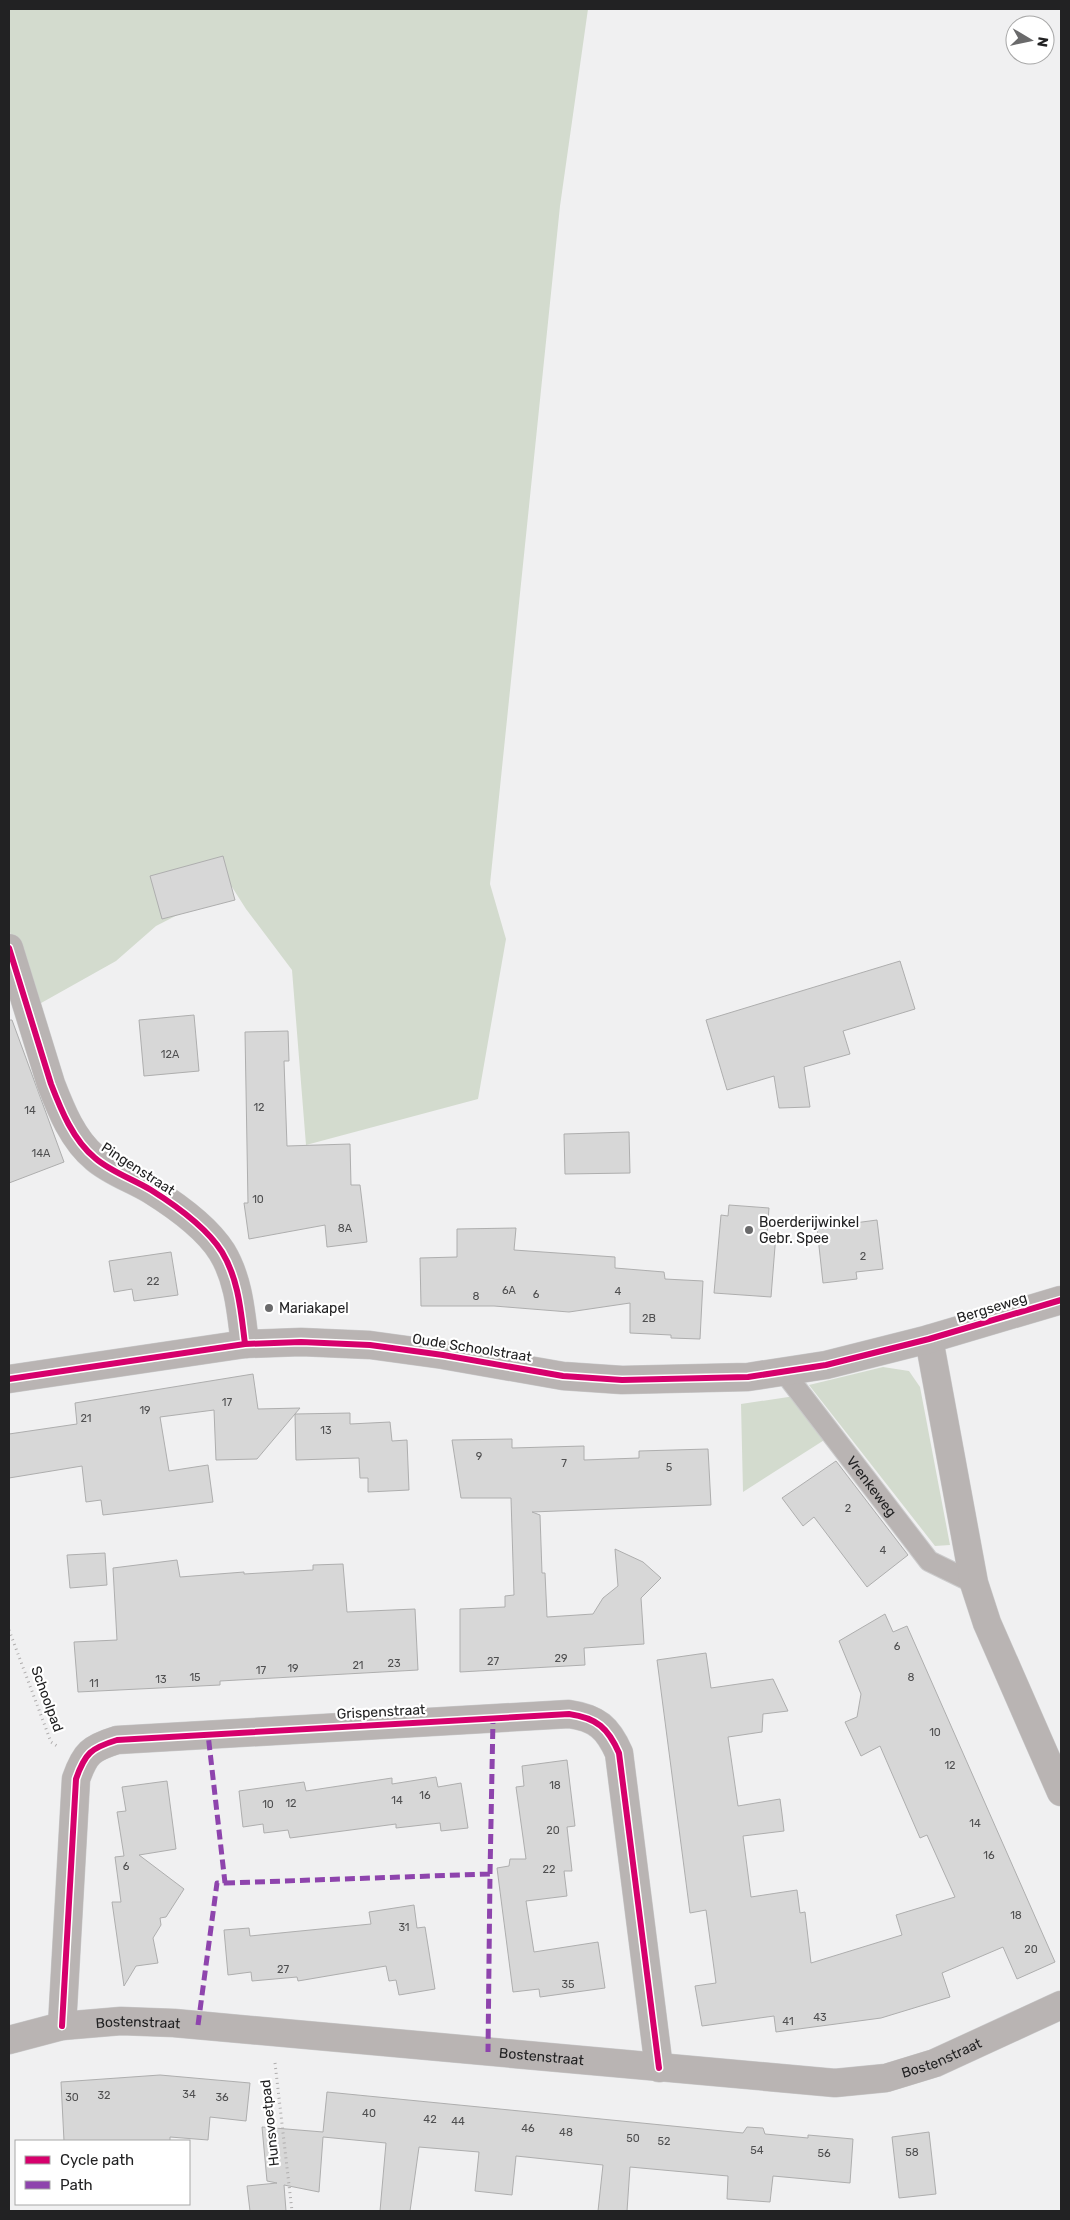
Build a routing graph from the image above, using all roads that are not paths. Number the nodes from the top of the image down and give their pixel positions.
1 (9, 948) edge
2 (1061, 1300) edge
3 (929, 1339) junction
4 (245, 1344) junction
5 (784, 1372) junction
6 (9, 1379) edge
7 (974, 1583) junction
8 (1061, 1792) edge
9 (1061, 2006) edge
10 (62, 2026) junction
11 (9, 2040) edge
12 (659, 2068) junction

1 - 4 street, Pingenstraat
2 - 3 street, Bergseweg
3 - 5 street, Oude Schoolstraat
3 - 7 street
4 - 5 street, Oude Schoolstraat
4 - 6 street, Oude Schoolstraat
5 - 7 lane, Vrenkeweg
7 - 8 street
9 - 12 street, Bostenstraat
10 - 11 street, Bostenstraat
10 - 12 street, Bostenstraat
10 - 12 street, Grispenstraat

